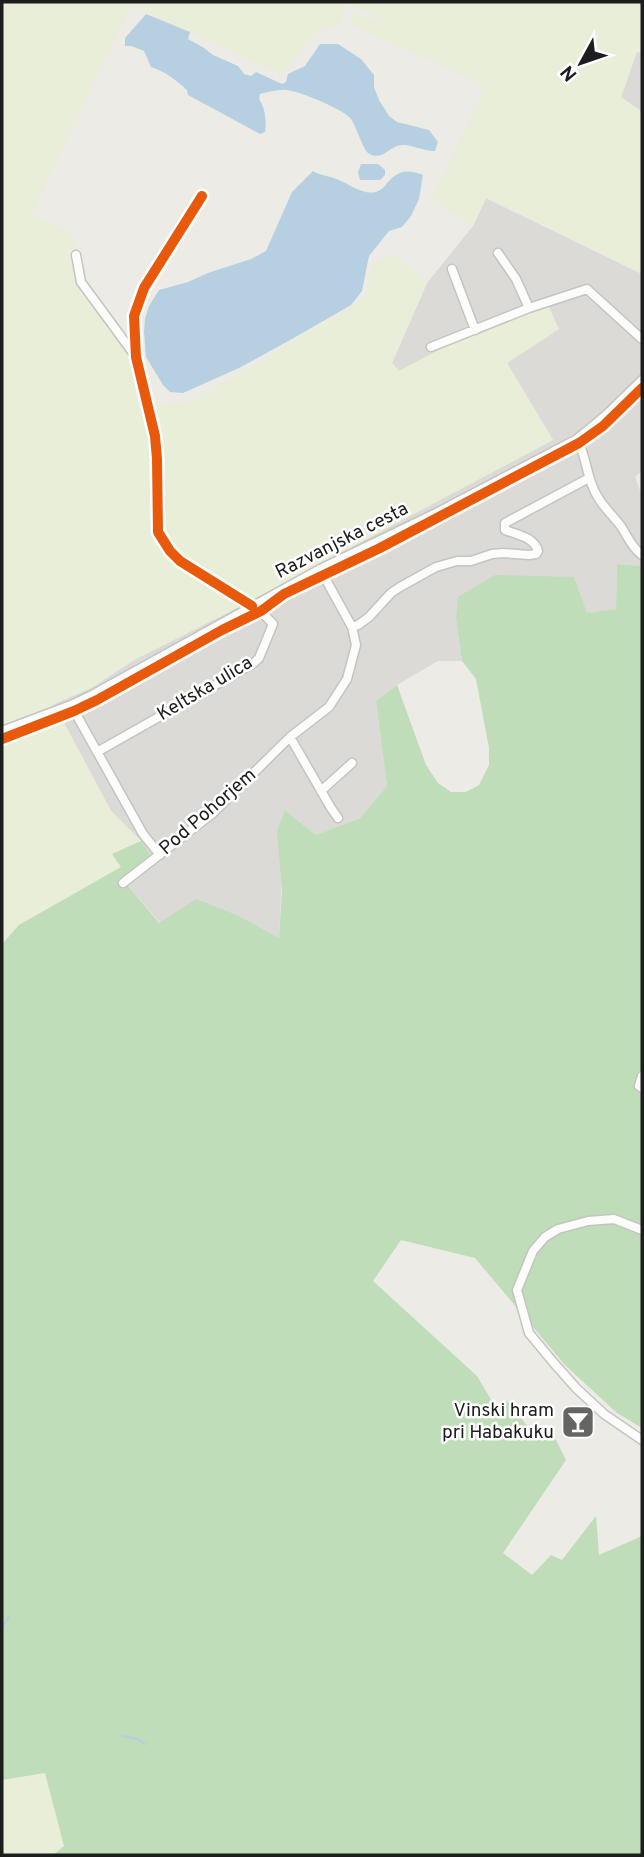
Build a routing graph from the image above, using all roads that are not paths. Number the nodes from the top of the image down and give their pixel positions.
1 (202, 196) dead end
2 (498, 253) dead end
3 (76, 256) dead end
4 (452, 270) dead end
5 (529, 308) junction
6 (475, 330) junction
7 (642, 339) edge
8 (431, 347) dead end
9 (136, 357) junction
10 (642, 380) edge
11 (577, 439) junction
12 (589, 478) junction
13 (642, 555) edge
14 (320, 569) junction
15 (253, 606) junction
16 (352, 627) junction
17 (71, 705) junction
18 (2, 731) edge
19 (290, 737) junction
20 (97, 752) junction
21 (352, 763) dead end
22 (321, 791) junction
23 (338, 818) dead end
24 (160, 855) junction
25 (123, 883) dead end
26 (642, 1076) edge
27 (642, 1088) edge
28 (642, 1230) edge
29 (642, 1440) edge

1 - 9 street
2 - 5 street
3 - 9 street
4 - 6 street
5 - 6 street
5 - 7 street
6 - 8 street
9 - 15 street
10 - 11 street, Razvanjska cesta
11 - 12 street
11 - 14 street, Razvanjska cesta
12 - 13 street
12 - 16 street
14 - 15 street, Razvanjska cesta
14 - 16 street, Pod Pohorjem
15 - 17 street, Razvanjska cesta
15 - 20 street, Keltska ulica
16 - 19 street, Pod Pohorjem
17 - 18 street, Razvanjska cesta
17 - 20 street
19 - 22 street
19 - 24 street, Pod Pohorjem
20 - 24 street
21 - 22 street
22 - 23 street
24 - 25 street, Pod Pohorjem
26 - 27 street
28 - 29 street

